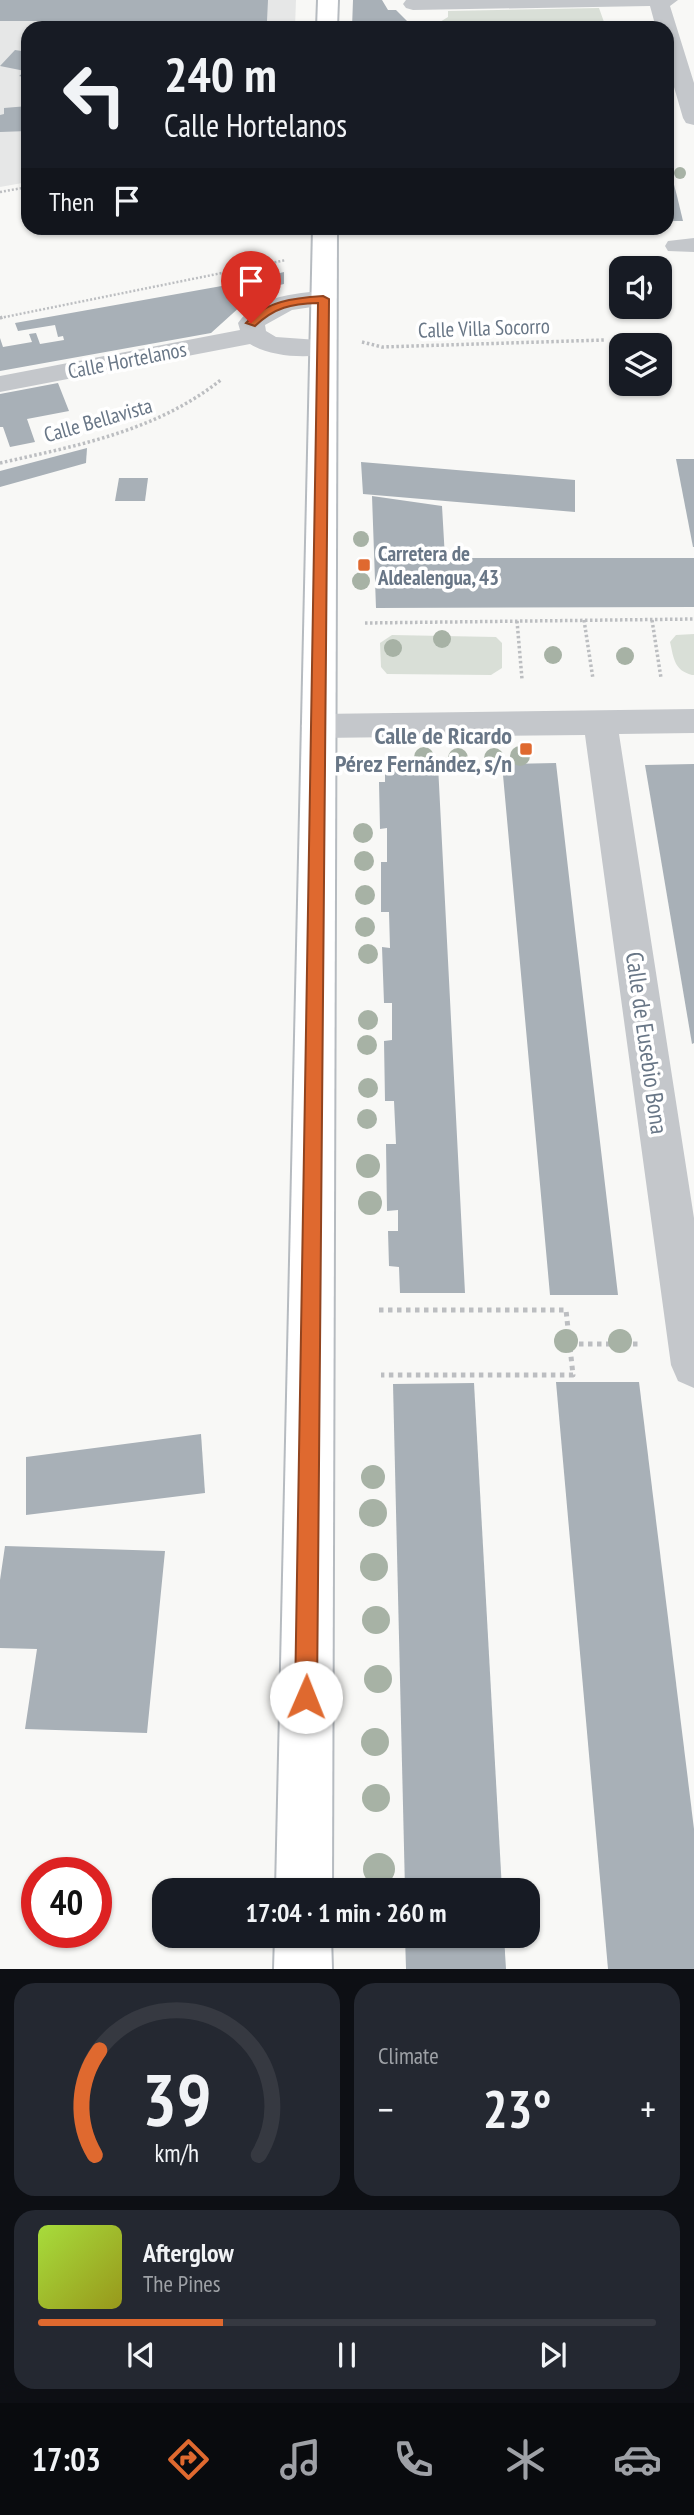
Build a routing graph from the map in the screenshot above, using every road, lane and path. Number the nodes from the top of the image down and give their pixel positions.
1 (328, 0) edge
2 (657, 0) edge
3 (668, 0) edge
4 (413, 4) dead end
5 (327, 21) edge
6 (670, 21) edge
7 (674, 27) edge
8 (694, 118) edge
9 (21, 188) edge
10 (0, 192) edge
11 (325, 241) edge
12 (323, 299) junction
13 (0, 318) edge
14 (258, 338) junction
15 (604, 340) dead end
16 (366, 342) dead end
17 (323, 346) junction
18 (0, 384) edge
19 (0, 463) edge
20 (694, 619) edge
21 (584, 620) junction
22 (652, 620) junction
23 (517, 621) junction
24 (365, 623) dead end
25 (661, 678) dead end
26 (522, 679) dead end
27 (593, 679) dead end
28 (694, 721) edge
29 (600, 722) junction
30 (318, 726) junction
31 (379, 1310) dead end
32 (570, 1344) junction
33 (638, 1344) dead end
34 (694, 1365) edge
35 (381, 1376) dead end
36 (304, 1878) edge
37 (303, 1948) edge
38 (303, 1969) edge

1 - 5 street
2 - 3 street
2 - 4 street
2 - 6 street
7 - 8 street
9 - 10 path
11 - 12 street
11 - 13 path
12 - 14 street
12 - 17 street
14 - 17 street, Calle Hortelanos
14 - 18 street, Calle Hortelanos
14 - 19 path, Calle Bellavista
15 - 16 path, Calle Villa Socorro
17 - 30 street
20 - 22 path
21 - 22 path
21 - 23 path
21 - 27 path
22 - 25 path
23 - 24 path
23 - 26 path
28 - 29 street
29 - 30 street
29 - 34 street, Calle de Eusebio Bona
30 - 36 street
31 - 32 path
32 - 33 path
32 - 35 path
37 - 38 street

